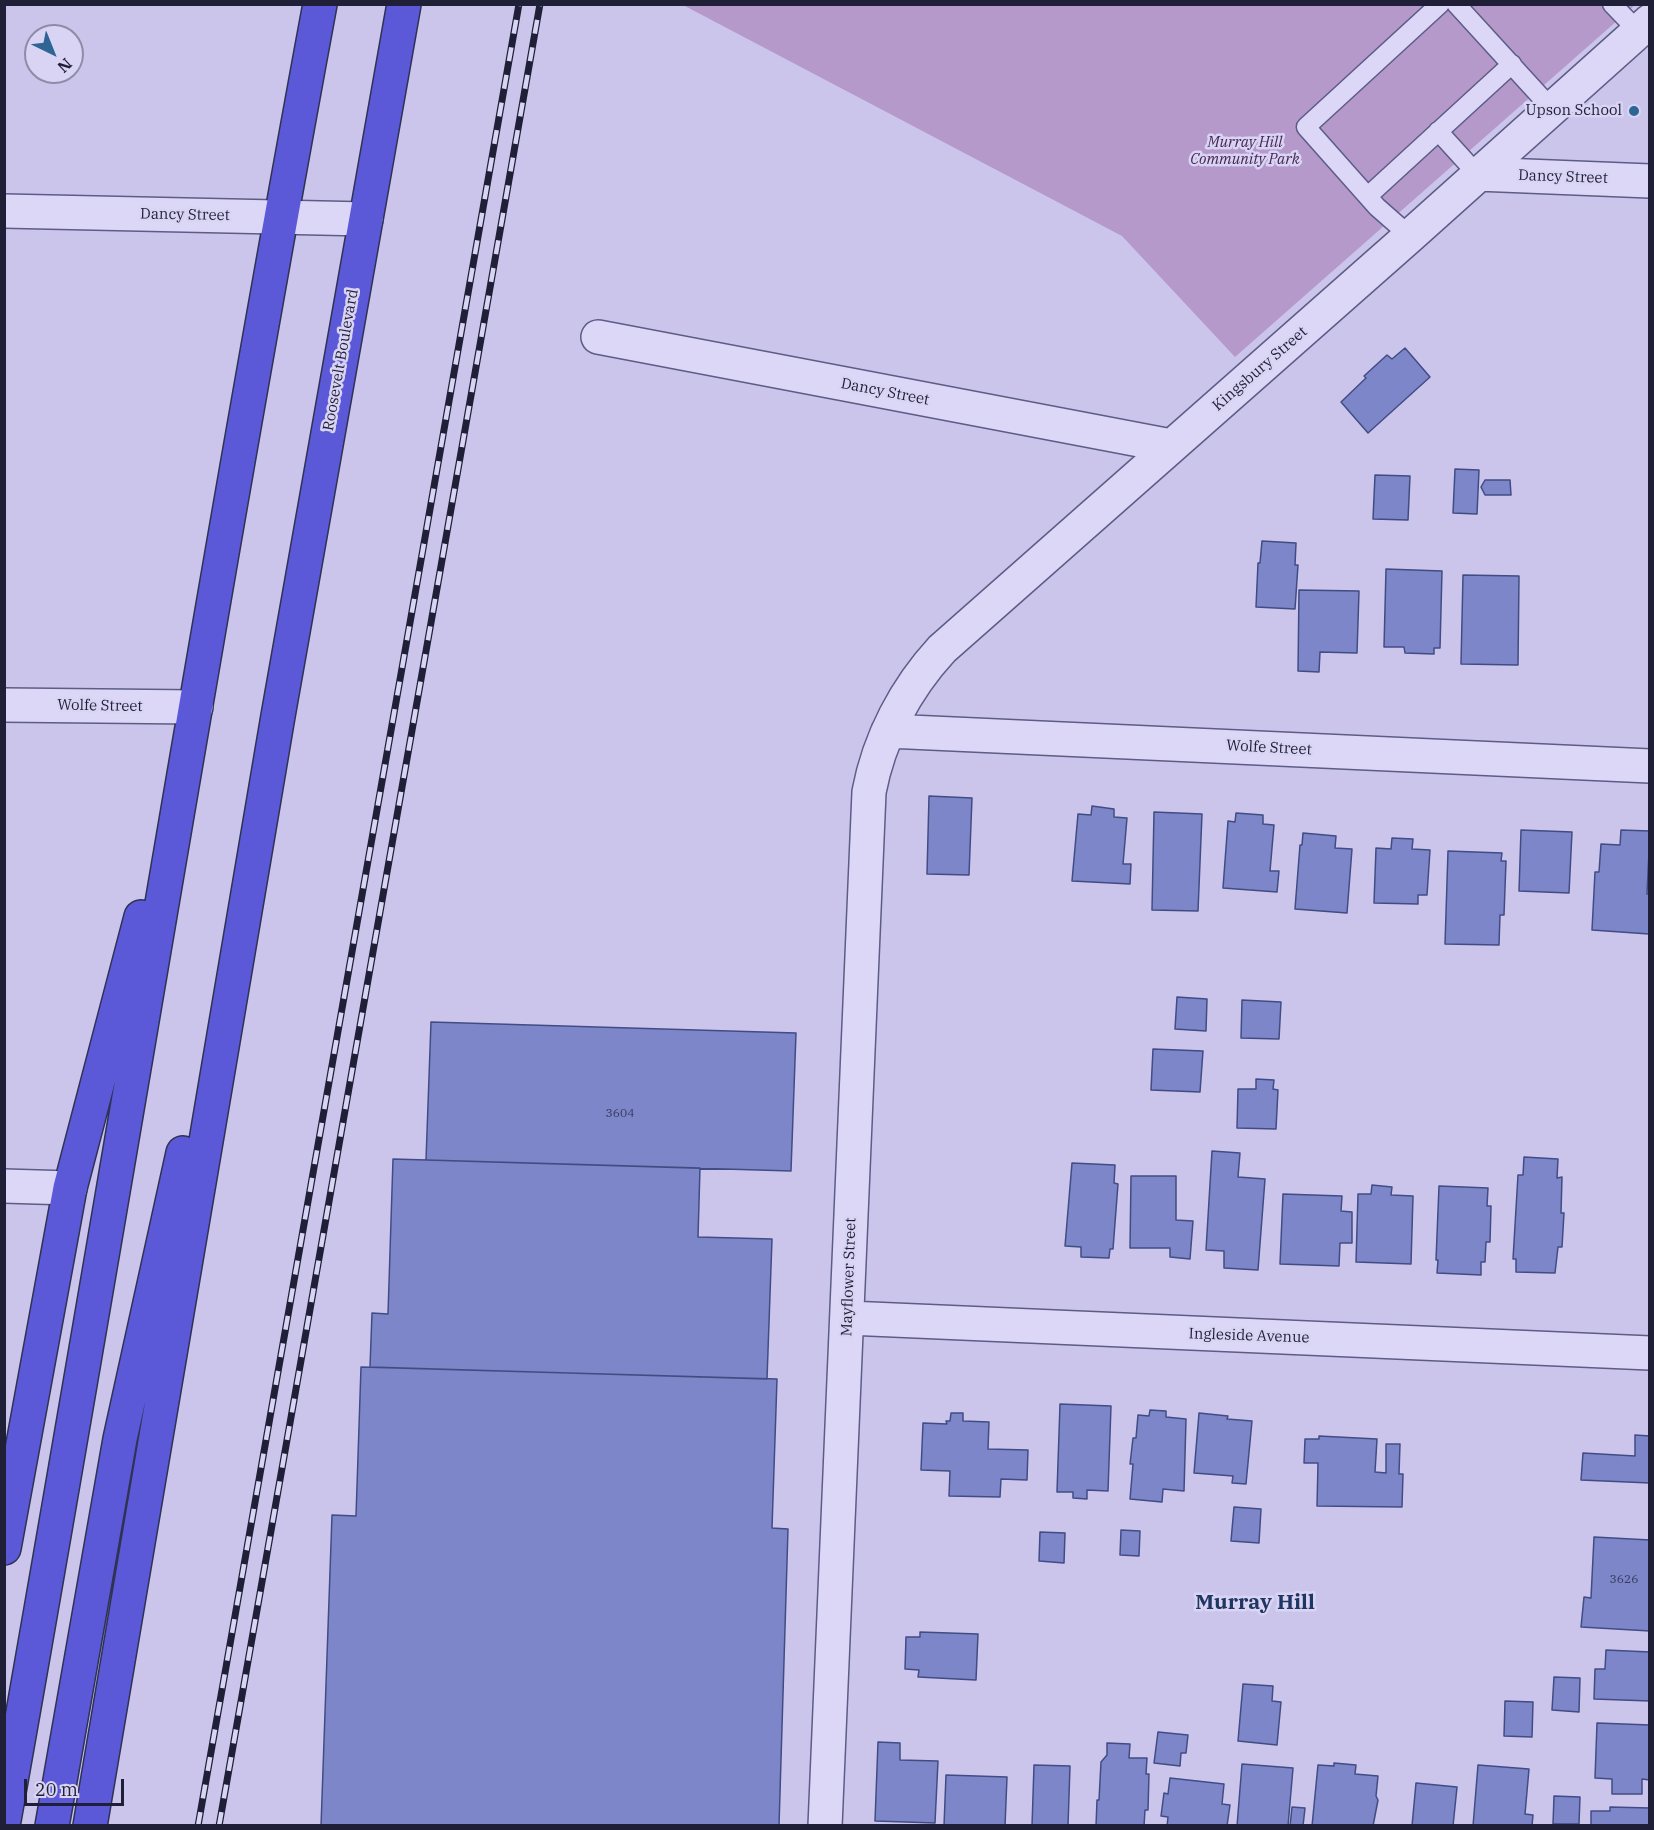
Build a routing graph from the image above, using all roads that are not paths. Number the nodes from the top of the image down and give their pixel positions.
1 (320, 4) edge
2 (405, 4) edge
3 (1440, 4) edge
4 (1456, 4) edge
5 (1612, 4) edge
6 (1644, 26) edge
7 (1512, 64) junction
8 (1551, 108) junction
9 (1438, 131) junction
10 (1478, 174) junction
11 (1650, 181) edge
12 (1368, 196) junction
13 (4, 210) edge
14 (281, 217) junction
15 (366, 219) junction
16 (1410, 236) junction
17 (598, 337) dead end
18 (1171, 446) junction
19 (4, 705) edge
20 (196, 707) junction
21 (278, 716) junction
22 (888, 731) junction
23 (1650, 766) edge
24 (4, 1185) edge
25 (70, 1188) junction
26 (848, 1318) junction
27 (1650, 1353) edge
28 (4, 1548) edge
29 (4, 1820) edge
30 (52, 1826) edge
31 (90, 1826) edge
32 (825, 1826) edge

1 - 14 highway
2 - 15 highway, Roosevelt Boulevard
3 - 12 lane
4 - 7 lane
5 - 6 lane
6 - 8 street, Kingsbury Street
7 - 8 lane
7 - 9 lane
8 - 10 street, Kingsbury Street
9 - 10 lane
9 - 12 lane
10 - 11 street, Dancy Street
10 - 16 street, Kingsbury Street
12 - 16 lane
13 - 14 street, Dancy Street
14 - 15 street, Dancy Street
14 - 20 highway
15 - 21 highway, Roosevelt Boulevard
16 - 18 street, Kingsbury Street
17 - 18 street, Dancy Street
18 - 22 street, Kingsbury Street
19 - 20 street, Wolfe Street
20 - 25 highway
20 - 29 highway
21 - 30 highway
21 - 31 highway
22 - 23 street, Wolfe Street
22 - 26 street, Mayflower Street
24 - 25 street
25 - 28 highway
26 - 27 street, Ingleside Avenue
26 - 32 street, Mayflower Street

